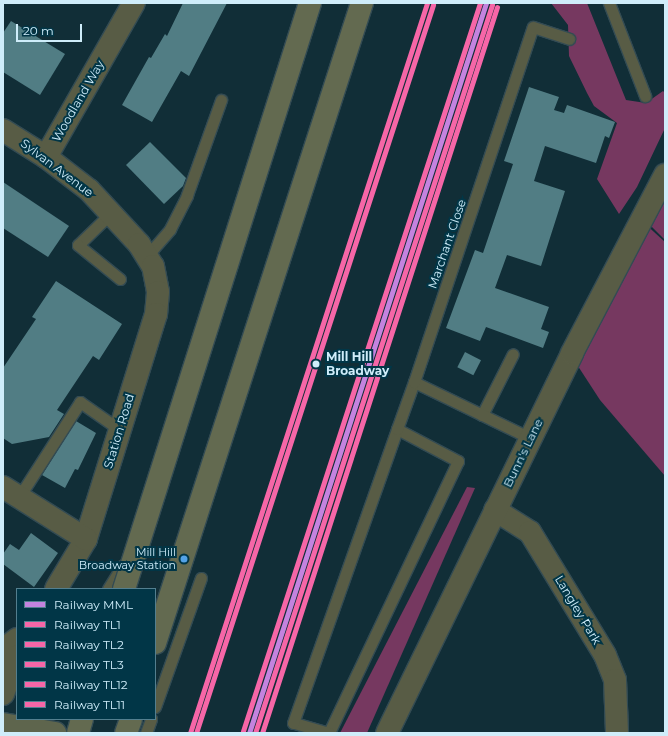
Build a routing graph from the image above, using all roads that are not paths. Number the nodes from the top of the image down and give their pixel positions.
1 (134, 3) edge
2 (310, 3) edge
3 (362, 3) edge
4 (609, 3) edge
5 (569, 39) dead end
6 (645, 96) dead end
7 (221, 100) dead end
8 (3, 130) edge
9 (46, 157) junction
10 (665, 175) edge
11 (111, 213) junction
12 (149, 261) junction
13 (120, 279) dead end
14 (513, 354) dead end
15 (414, 382) junction
16 (482, 415) junction
17 (397, 429) junction
18 (120, 430) junction
19 (530, 438) junction
20 (11, 492) edge
21 (495, 510) junction
22 (86, 539) junction
23 (123, 565) dead end
24 (201, 578) dead end
25 (57, 588) edge
26 (109, 588) edge
27 (124, 588) edge
28 (16, 640) edge
29 (156, 640) edge
30 (3, 650) edge
31 (16, 659) edge
32 (3, 694) edge
33 (156, 704) edge
34 (82, 720) edge
35 (19, 726) edge
36 (55, 733) edge
37 (78, 733) edge
38 (387, 733) edge
39 (617, 733) edge

1 - 9 street, Woodland Way
2 - 27 highway, bridge
3 - 29 highway, bridge
4 - 6 lane
5 - 15 lane, Marchant Close
7 - 12 lane
8 - 9 street, Sylvan Avenue
9 - 11 street, Sylvan Avenue
10 - 19 street, Bunn's Lane
11 - 12 street, Sylvan Avenue
11 - 13 lane
12 - 18 street, Station Road
14 - 16 lane
15 - 16 lane
15 - 17 lane
16 - 19 lane
17 - 17 lane
18 - 20 lane
18 - 22 street, Station Road
19 - 21 street, Bunn's Lane
20 - 22 street
21 - 38 street, Bunn's Lane
21 - 39 street, Langley Park
22 - 25 street, Station Road
23 - 26 lane
24 - 33 lane
28 - 30 street
31 - 32 street
34 - 37 highway
35 - 36 main road

